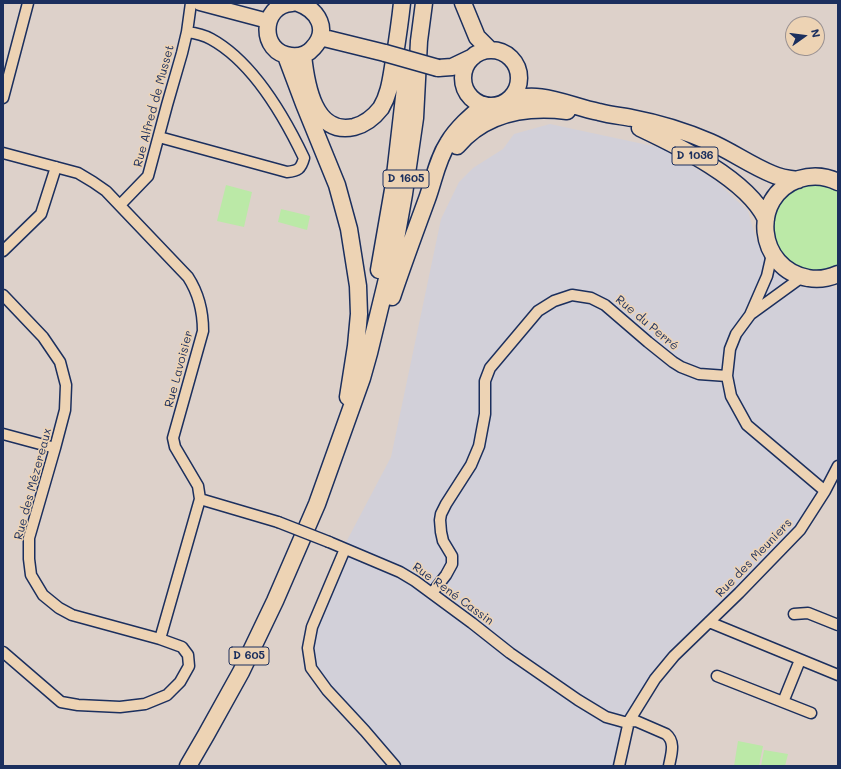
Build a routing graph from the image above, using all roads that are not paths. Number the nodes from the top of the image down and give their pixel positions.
1 (28, 3) edge
2 (191, 3) edge
3 (200, 3) edge
4 (292, 3) edge
5 (298, 3) edge
6 (402, 3) edge
7 (413, 3) edge
8 (424, 3) edge
9 (463, 3) edge
10 (317, 9) edge
11 (268, 21) junction
12 (187, 32) junction
13 (320, 37) junction
14 (490, 50) junction
15 (303, 55) junction
16 (286, 56) junction
17 (473, 57) junction
18 (438, 68) junction
19 (517, 69) junction
20 (465, 89) junction
21 (3, 98) edge
22 (550, 98) junction
23 (508, 101) junction
24 (484, 105) junction
25 (593, 111) junction
26 (609, 115) junction
27 (159, 137) junction
28 (3, 153) edge
29 (56, 167) junction
30 (434, 178) junction
31 (798, 180) junction
32 (838, 182) edge
33 (120, 205) junction
34 (766, 219) junction
35 (3, 251) edge
36 (772, 254) junction
37 (837, 275) edge
38 (802, 277) junction
39 (3, 295) edge
40 (750, 315) junction
41 (369, 353) junction
42 (727, 376) junction
43 (348, 399) junction
44 (3, 434) edge
45 (55, 448) junction
46 (838, 466) edge
47 (826, 491) junction
48 (200, 499) junction
49 (345, 549) junction
50 (432, 593) junction
51 (794, 614) dead end
52 (709, 622) junction
53 (838, 625) edge
54 (160, 639) junction
55 (3, 652) edge
56 (800, 660) junction
57 (838, 675) edge
58 (717, 676) dead end
59 (783, 702) junction
60 (811, 713) dead end
61 (629, 721) junction
62 (180, 766) edge
63 (188, 766) edge
64 (395, 766) edge
65 (619, 766) edge
66 (669, 766) edge

1 - 21 street
2 - 12 street, Rue Alfred de Musset
3 - 11 main road
4 - 11 main road
5 - 10 main road
6 - 15 main road
7 - 43 main road, D 1605
8 - 41 main road, D 1605
9 - 14 main road
10 - 13 main road
11 - 16 main road
12 - 27 street, Rue Alfred de Musset
12 - 27 street
13 - 15 main road
13 - 18 main road, bridge
14 - 17 main road
14 - 19 main road
15 - 16 main road
16 - 43 main road
17 - 18 main road
17 - 20 main road
18 - 20 main road
19 - 22 main road, D 1036
19 - 23 main road
20 - 24 main road
22 - 23 main road, D 1036
22 - 25 main road, D 1036
23 - 24 main road
24 - 30 main road
25 - 26 main road, D 1036
25 - 30 main road
26 - 31 main road, D 1036
26 - 34 main road, D 1036
27 - 33 street, Rue Alfred de Musset
28 - 29 street, Rue Lavoisier
29 - 33 street, Rue Lavoisier
29 - 35 street
30 - 41 main road
31 - 32 main road
31 - 34 main road
33 - 48 street, Rue Lavoisier
34 - 36 main road
36 - 38 main road
36 - 40 street
37 - 38 main road
38 - 40 street
39 - 45 street, Rue des Mézereaux
40 - 42 street
41 - 63 main road, D 605
42 - 47 street
42 - 50 street, Rue du Perré
43 - 62 main road, D 605
44 - 45 street
45 - 54 street, Rue des Mézereaux
46 - 47 street, Rue des Meuniers
47 - 52 street, Rue des Meuniers
48 - 49 street, Rue René Cassin, bridge
48 - 54 street
49 - 50 street, Rue René Cassin
49 - 64 street
50 - 61 street, Rue René Cassin
51 - 53 street
52 - 56 street
52 - 61 street, Rue des Meuniers
54 - 55 street, Rue des Mézereaux
56 - 57 street
56 - 59 street
58 - 59 street
59 - 60 street
61 - 65 street, Rue des Meuniers
61 - 66 street, Rue René Cassin

